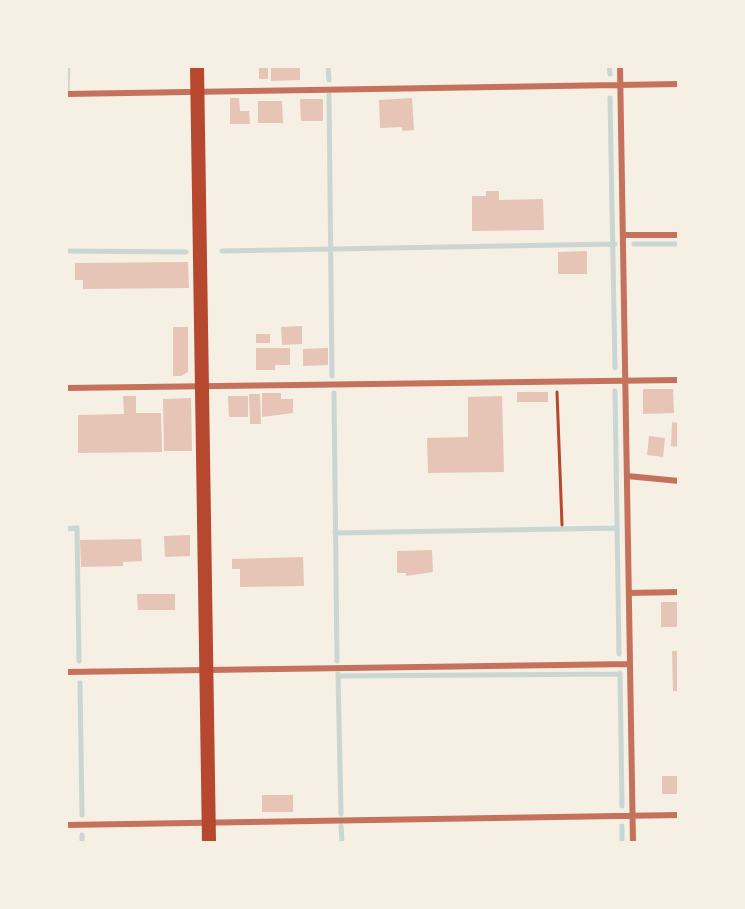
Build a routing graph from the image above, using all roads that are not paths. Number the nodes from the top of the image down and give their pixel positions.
1 (197, 66) edge
2 (620, 66) edge
3 (679, 84) edge
4 (620, 85) junction
5 (197, 92) junction
6 (66, 94) edge
7 (679, 234) edge
8 (623, 235) junction
9 (626, 380) junction
10 (679, 380) edge
11 (202, 386) junction
12 (66, 388) edge
13 (627, 476) junction
14 (679, 481) edge
15 (679, 592) edge
16 (629, 593) junction
17 (630, 664) junction
18 (207, 669) junction
19 (66, 672) edge
20 (679, 815) edge
21 (633, 816) junction
22 (209, 823) junction
23 (66, 825) edge
24 (209, 843) edge
25 (633, 843) edge

1 - 5 main road
2 - 4 street
3 - 4 street
4 - 5 street
4 - 8 street
5 - 6 street
5 - 11 main road
7 - 8 street
8 - 9 street
9 - 10 street
9 - 11 street
9 - 13 street
11 - 12 street
11 - 18 main road
13 - 14 street
13 - 16 street
15 - 16 street
16 - 17 street
17 - 18 street
17 - 21 street
18 - 19 street
18 - 22 main road
20 - 21 street
21 - 22 street
21 - 25 street
22 - 23 street
22 - 24 main road

